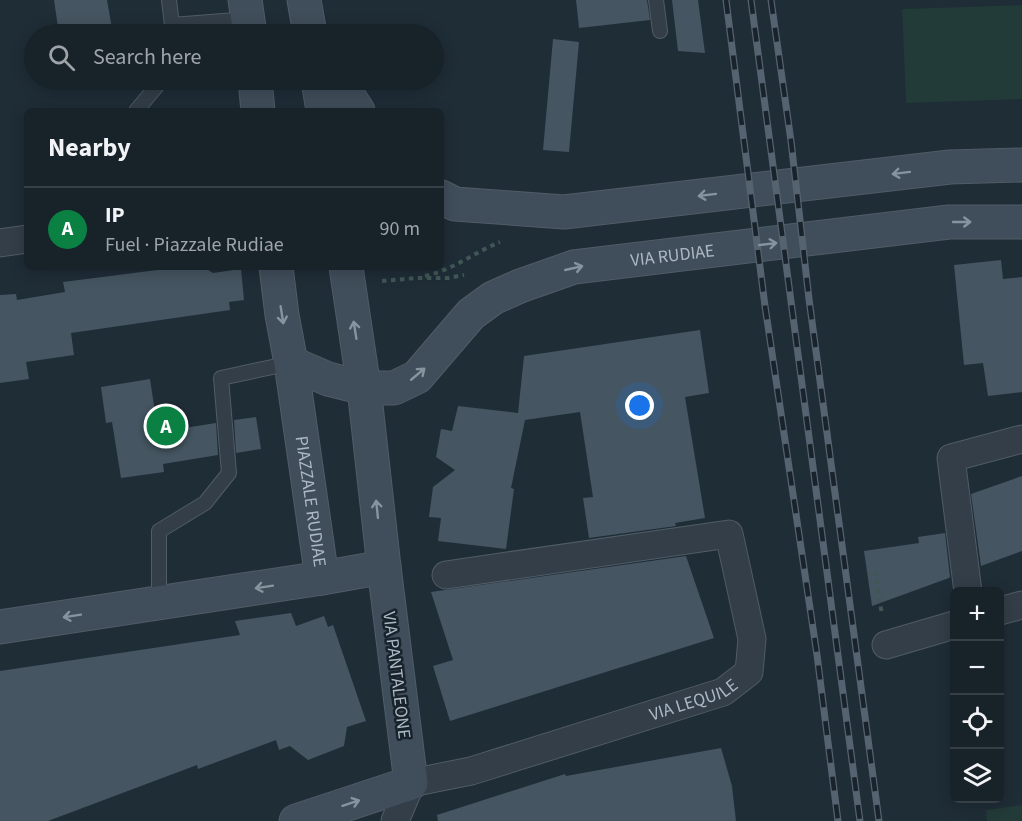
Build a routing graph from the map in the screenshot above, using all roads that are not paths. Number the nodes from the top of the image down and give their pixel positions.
1 (169, 0) edge
2 (656, 0) edge
3 (248, 18) edge
4 (171, 24) edge
5 (210, 24) edge
6 (660, 32) dead end
7 (153, 90) edge
8 (256, 90) edge
9 (320, 90) edge
10 (344, 90) edge
11 (138, 108) edge
12 (258, 108) edge
13 (323, 108) edge
14 (356, 108) edge
15 (1022, 165) edge
16 (444, 184) edge
17 (444, 198) edge
18 (488, 208) junction
19 (1022, 222) edge
20 (24, 239) edge
21 (0, 243) edge
22 (276, 270) edge
23 (346, 270) edge
24 (291, 363) junction
25 (364, 388) junction
26 (1022, 439) edge
27 (384, 567) junction
28 (446, 575) dead end
29 (322, 578) junction
30 (967, 587) edge
31 (159, 603) junction
32 (1022, 605) edge
33 (1004, 610) edge
34 (950, 626) edge
35 (0, 627) edge
36 (886, 645) dead end
37 (411, 783) junction
38 (296, 821) edge
39 (395, 821) edge

1 - 4 lane
2 - 6 lane
3 - 5 lane
7 - 11 lane
8 - 12 main road
9 - 13 main road
10 - 14 main road
15 -> 18 main road
16 - 18 main road
17 - 18 main road
25 -> 19 main road, VIA RUDIAE
20 - 21 street
22 -> 24 main road, PIAZZALE RUDIAE
25 -> 23 main road
24 - 25 main road
24 - 29 main road, PIAZZALE RUDIAE
24 - 31 lane
27 -> 25 main road
26 - 30 street
27 - 29 main road, PIAZZALE RUDIAE
27 - 37 main road, VIA PANTALEONE
28 - 37 street, VIA LEQUILE
29 -> 31 main road
31 -> 35 main road
32 - 33 street
34 - 36 street
38 -> 37 main road, VIA LEQUILE
37 - 39 street

